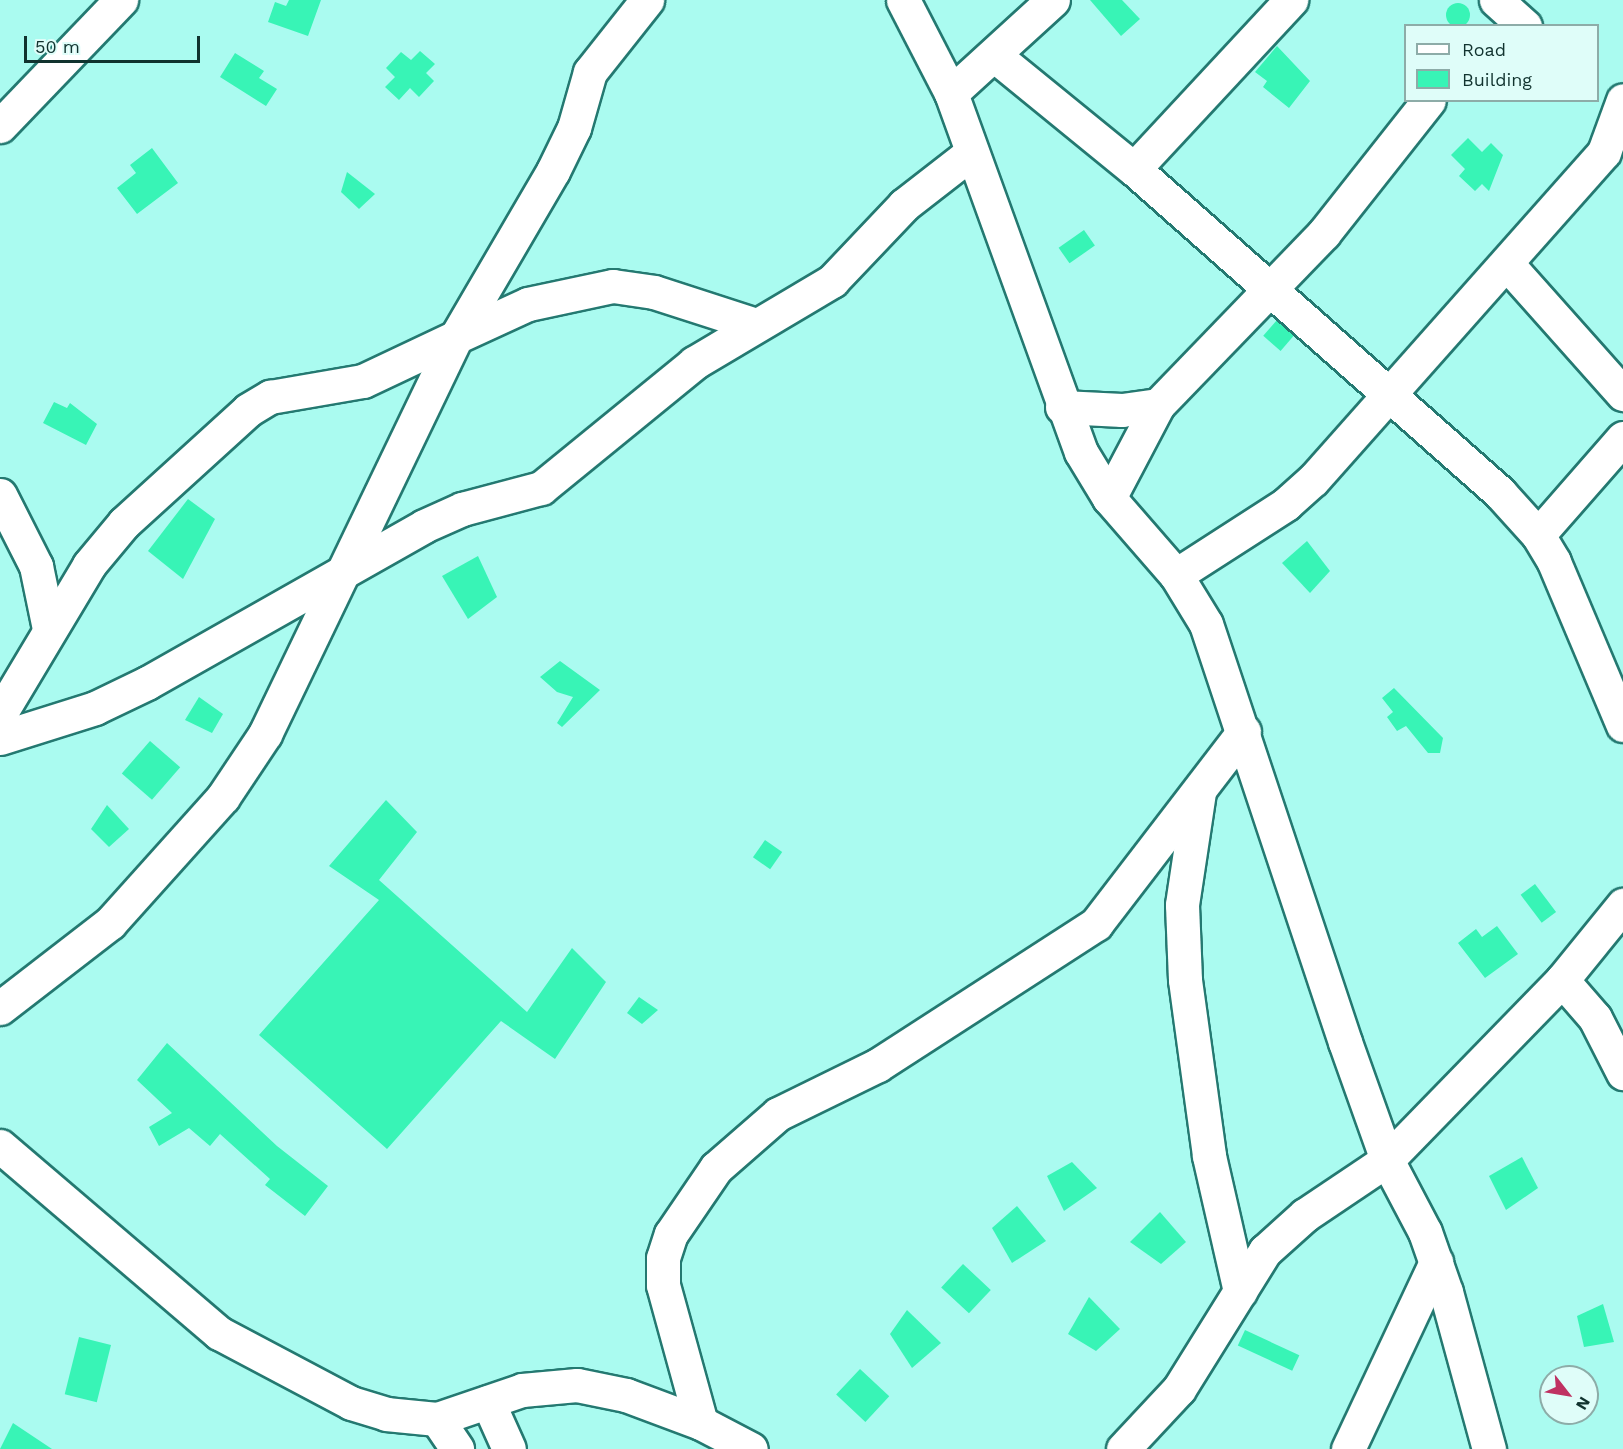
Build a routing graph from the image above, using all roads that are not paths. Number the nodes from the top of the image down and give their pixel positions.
1 (121, 0) edge
2 (647, 0) edge
3 (903, 0) edge
4 (1053, 0) edge
5 (1291, 0) edge
6 (994, 55) junction
7 (951, 93) junction
8 (1427, 102) edge
9 (1615, 103) edge
10 (0, 126) edge
11 (972, 152) junction
12 (1134, 169) junction
13 (1508, 265) junction
14 (1268, 286) junction
15 (756, 325) junction
16 (456, 337) junction
17 (1623, 394) edge
18 (1391, 396) junction
19 (1158, 405) junction
20 (1062, 407) junction
21 (1623, 438) edge
22 (0, 495) edge
23 (1109, 498) junction
24 (1538, 535) junction
25 (345, 569) junction
26 (1176, 575) junction
27 (49, 629) junction
28 (0, 714) edge
29 (1623, 725) edge
30 (1244, 731) junction
31 (0, 738) edge
32 (1200, 787) junction
33 (1623, 905) edge
34 (1562, 980) junction
35 (0, 1008) edge
36 (1623, 1073) edge
37 (1387, 1160) junction
38 (4, 1161) edge
39 (1436, 1262) junction
40 (1240, 1291) junction
41 (488, 1402) junction
42 (437, 1419) junction
43 (700, 1423) junction
44 (457, 1449) edge
45 (509, 1449) edge
46 (751, 1449) edge
47 (1123, 1449) edge
48 (1348, 1449) edge
49 (1489, 1449) edge

1 - 10 street
2 - 16 street
3 - 7 street
4 - 6 street
5 - 12 street
6 - 7 street
6 - 12 street
7 - 11 street
8 - 14 street
9 - 13 street
11 - 15 street
11 - 20 street
12 - 14 street
13 - 17 street
13 - 18 street
14 - 18 street
14 - 19 street
15 - 16 street
15 - 25 street
16 - 25 street
16 - 27 street
18 - 24 street
18 - 26 street
19 - 20 street
19 - 23 street
20 - 23 street
21 - 24 street
22 - 27 street
23 - 26 street
24 - 29 street
25 - 31 street
25 - 35 street
26 - 30 street
27 - 28 street
30 - 32 street
30 - 37 street
32 - 40 street
32 - 43 street
33 - 34 street
34 - 36 street
34 - 37 street
37 - 39 street
37 - 40 street
38 - 42 street
39 - 48 street
39 - 49 street
40 - 47 street
41 - 42 street
41 - 43 street
41 - 45 street
42 - 44 street
43 - 46 street

